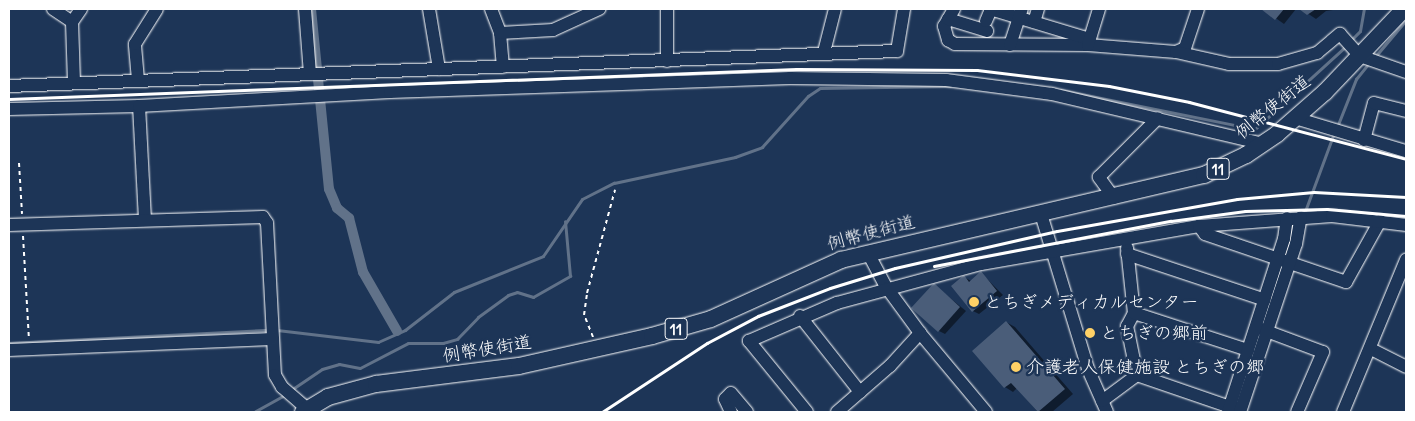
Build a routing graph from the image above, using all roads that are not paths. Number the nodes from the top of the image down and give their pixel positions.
1 (53, 9) edge
2 (81, 9) edge
3 (157, 9) edge
4 (305, 9) edge
5 (429, 9) edge
6 (491, 9) edge
7 (599, 9) edge
8 (667, 9) edge
9 (835, 9) edge
10 (904, 9) edge
11 (1022, 9) edge
12 (1038, 9) edge
13 (1099, 9) edge
14 (1198, 9) edge
15 (1404, 9) edge
16 (951, 14) edge
17 (988, 17) edge
18 (72, 22) junction
19 (1034, 22) junction
20 (500, 33) junction
21 (1089, 42) junction
22 (1010, 45) junction
23 (824, 52) junction
24 (1176, 52) junction
25 (1360, 56) junction
26 (667, 61) junction
27 (503, 66) junction
28 (439, 69) junction
29 (1406, 72) edge
30 (310, 74) junction
31 (138, 80) junction
32 (74, 82) junction
33 (9, 86) edge
34 (139, 106) junction
35 (9, 109) edge
36 (1406, 111) edge
37 (1158, 118) junction
38 (1295, 118) junction
39 (1364, 140) junction
40 (1264, 144) junction
41 (1406, 151) edge
42 (1114, 198) junction
43 (1041, 214) junction
44 (1301, 217) junction
45 (1287, 218) junction
46 (145, 220) junction
47 (1380, 221) junction
48 (9, 225) edge
49 (1406, 225) edge
50 (1199, 226) junction
51 (1125, 238) junction
52 (1052, 251) junction
53 (868, 254) junction
54 (1127, 254) junction
55 (1284, 259) junction
56 (1406, 260) edge
57 (887, 288) junction
58 (1264, 300) junction
59 (1134, 313) junction
60 (800, 316) junction
61 (1261, 329) junction
62 (920, 333) junction
63 (272, 339) junction
64 (9, 350) edge
65 (1248, 350) junction
66 (1371, 350) junction
67 (1406, 367) edge
68 (1137, 375) junction
69 (860, 392) junction
70 (1102, 408) edge
71 (305, 411) edge
72 (1237, 411) edge
73 (731, 412) edge
74 (747, 412) edge
75 (807, 412) edge
76 (837, 412) edge
77 (986, 412) edge
78 (1298, 412) edge
79 (1343, 412) edge

1 - 18 street
2 - 18 street
3 - 31 street
4 - 30 street
5 - 28 street
6 - 20 street
7 - 20 street
8 - 26 street
9 - 23 street
10 - 23 street
11 - 22 street
12 - 19 street
13 - 21 street
14 - 24 street
15 - 25 main road, 例幣使街道 / 11
16 - 17 street
16 - 22 street
17 - 19 street
18 - 32 street
19 - 21 street
20 - 27 street
21 - 22 street
21 - 24 street
23 - 26 street
24 - 25 street
25 - 29 street
25 - 38 main road, 例幣使街道 / 11
26 - 27 street
27 - 28 street
28 - 30 street
30 - 31 street
31 - 32 street
32 - 33 street
34 - 35 street
34 - 37 street
34 - 46 street
36 - 39 street
37 - 40 street
37 - 42 street
38 - 39 street
38 - 40 main road, 例幣使街道 / 11
39 - 41 street
40 - 42 main road, 例幣使街道 / 11
42 - 43 main road, 例幣使街道 / 11
43 - 52 street
43 - 53 main road, 例幣使街道 / 11
44 - 45 street
44 - 47 street
44 - 55 street
45 - 50 street
45 - 55 street
46 - 48 street
46 - 63 street
47 - 49 street
47 - 55 street
50 - 51 street
50 - 55 street
51 - 52 street
51 - 54 street
52 - 57 street
52 - 70 street
53 - 57 street
53 - 71 main road, 例幣使街道 / 11
54 - 58 street
54 - 59 street
55 - 58 street
55 - 61 street
56 - 66 street
57 - 60 street
57 - 62 street
58 - 61 street
59 - 65 street
59 - 68 street
60 - 69 street
60 - 75 street
61 - 65 street
61 - 72 street
61 - 78 street
62 - 69 street
62 - 77 street
63 - 64 street
63 - 71 street
65 - 72 street
66 - 67 street
66 - 79 street
68 - 70 street
68 - 72 street
69 - 76 street
73 - 74 street

